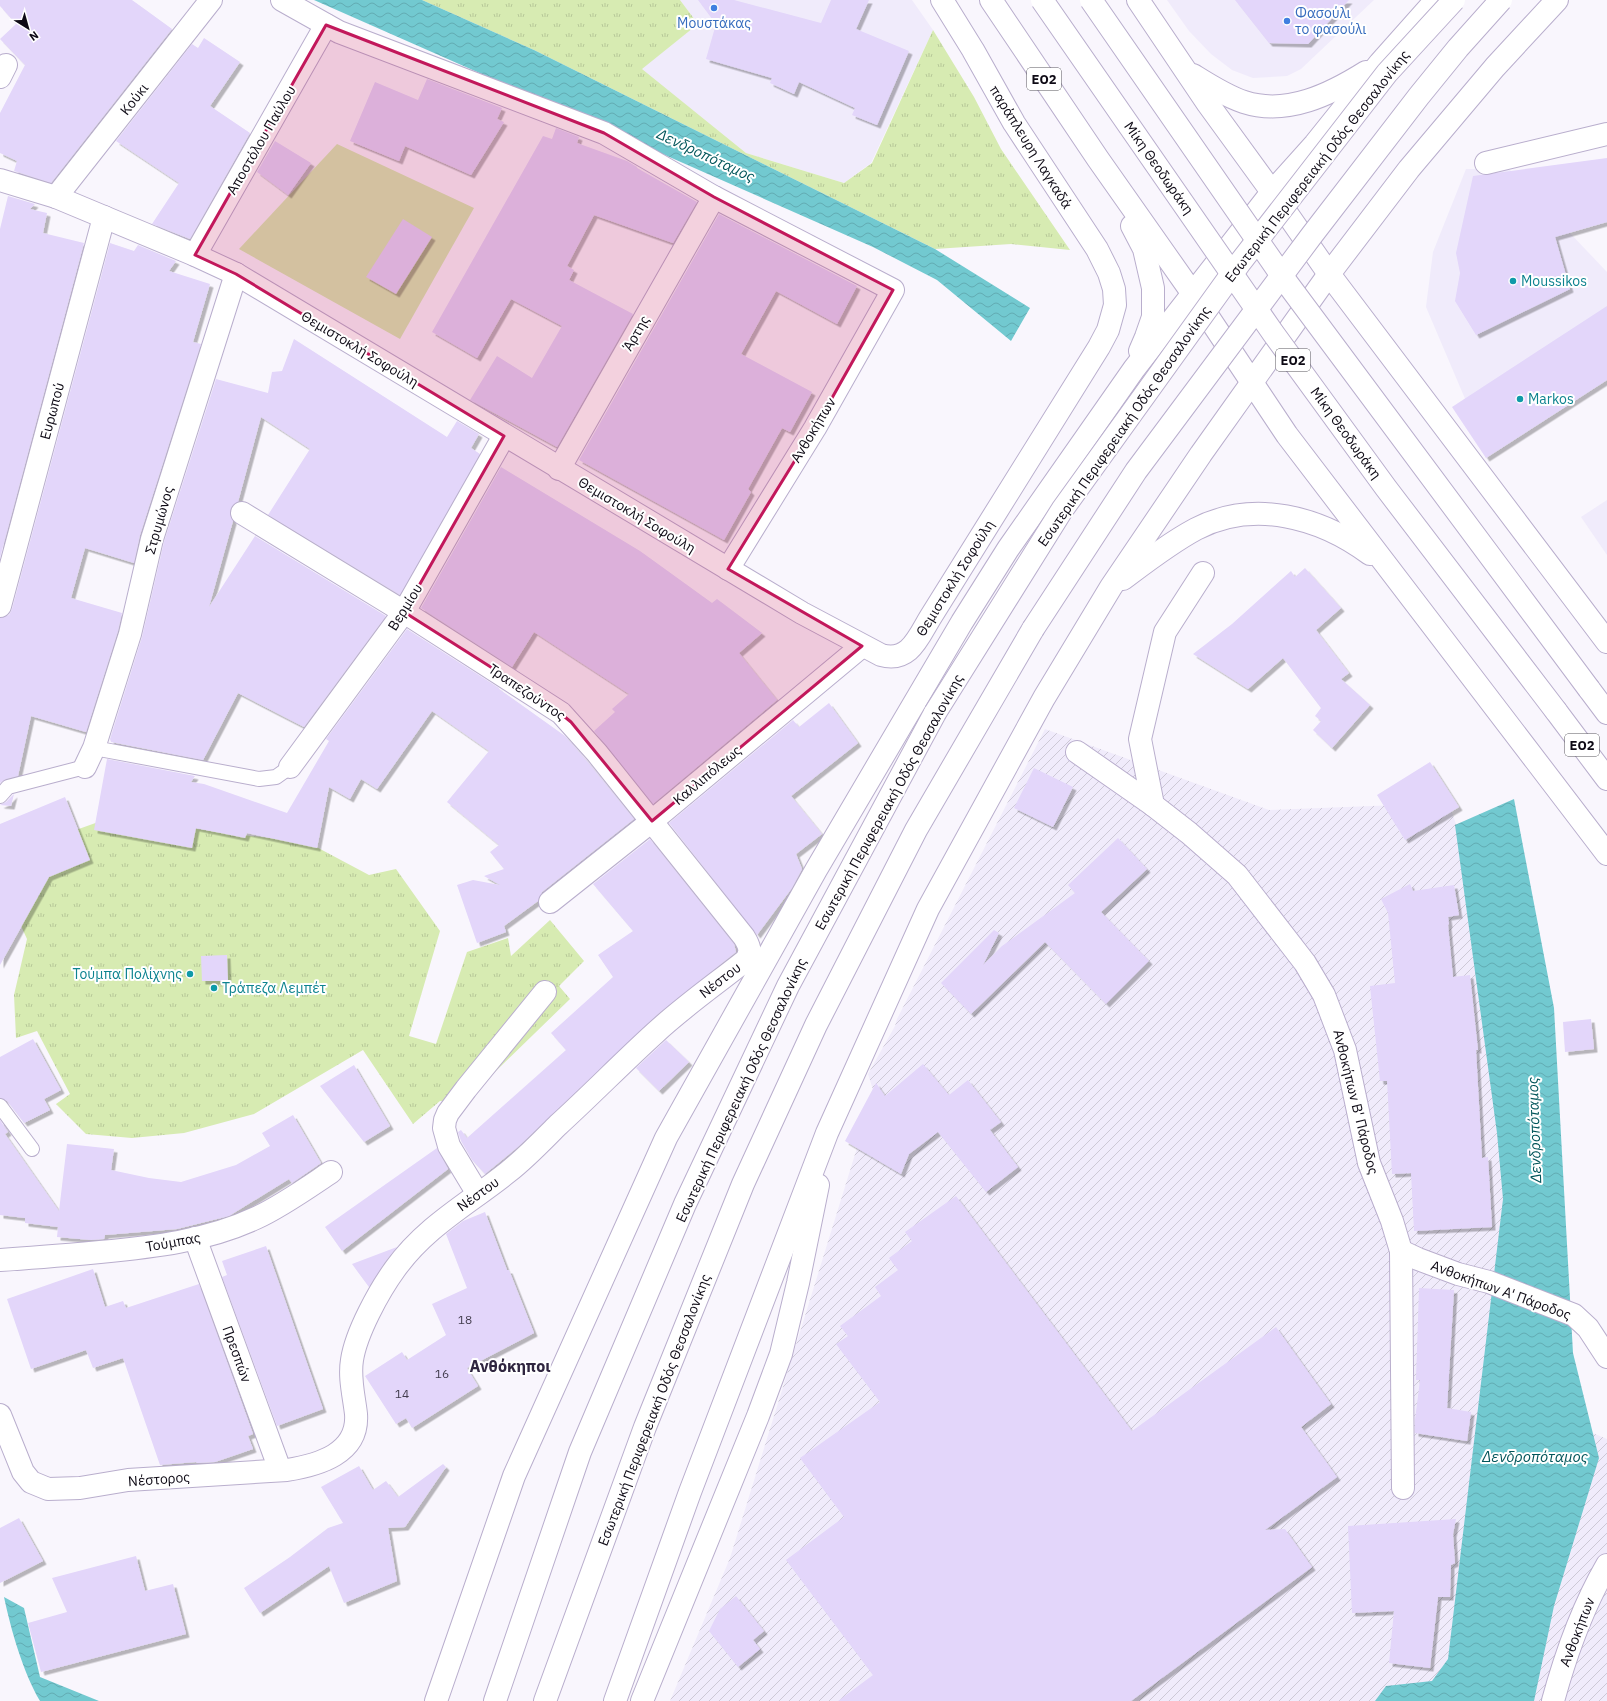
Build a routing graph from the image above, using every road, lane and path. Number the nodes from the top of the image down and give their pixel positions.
1 (211, 0) edge
2 (282, 0) edge
3 (942, 0) edge
4 (991, 0) edge
5 (1042, 0) edge
6 (1091, 0) edge
7 (1138, 0) edge
8 (1436, 0) edge
9 (1454, 0) edge
10 (1501, 0) edge
11 (1556, 0) edge
12 (326, 25) junction
13 (1380, 63) junction
14 (1187, 72) junction
15 (1607, 134) edge
16 (1098, 159) junction
17 (1486, 163) dead end
18 (0, 180) edge
19 (1272, 192) junction
20 (56, 197) junction
21 (714, 197) junction
22 (104, 217) junction
23 (195, 255) junction
24 (236, 274) junction
25 (1329, 274) junction
26 (1193, 294) junction
27 (1115, 296) joint
28 (1134, 369) junction
29 (1251, 383) junction
30 (504, 436) junction
31 (559, 469) junction
32 (242, 513) dead end
33 (728, 569) junction
34 (1204, 572) dead end
35 (1111, 588) junction
36 (1414, 600) junction
37 (0, 606) edge
38 (404, 612) junction
39 (1607, 642) edge
40 (862, 646) junction
41 (1607, 713) edge
42 (1077, 752) dead end
43 (89, 758) junction
44 (290, 768) joint
45 (1607, 779) edge
46 (0, 796) edge
47 (1154, 805) junction
48 (652, 821) junction
49 (1607, 854) edge
50 (550, 902) dead end
51 (749, 944) joint
52 (545, 992) dead end
53 (0, 1106) edge
54 (828, 1133) junction
55 (32, 1149) dead end
56 (331, 1172) dead end
57 (478, 1194) junction
58 (195, 1238) junction
59 (1401, 1251) junction
60 (0, 1260) edge
61 (1607, 1357) edge
62 (0, 1415) edge
63 (280, 1470) junction
64 (1403, 1488) dead end
65 (1607, 1565) edge
66 (436, 1701) edge
67 (495, 1701) edge
68 (545, 1701) edge
69 (615, 1701) edge
70 (642, 1701) edge
71 (1553, 1701) edge

1 - 20 main road, Κούκι
2 - 12 main road
3 - 27 main road, παράπλευρη Λαγκαδά
4 - 16 main road, ΕΟ2
5 - 45 main road, Μίκη Θεοδωράκη / ΕΟ2, bridge
6 - 41 main road, bridge
7 - 14 main road
8 - 13 main road
9 - 67 main road, Εσωτερική Περιφερειακή Οδός Θεσσαλονίκης, bridge
10 - 68 main road, Εσωτερική Περιφερειακή Οδός Θεσσαλονίκης, bridge
11 - 25 main road
12 - 21 main road
12 - 23 main road, Αποστόλου Παύλου
13 - 14 main road
13 - 19 main road
14 - 19 main road
15 - 17 main road
16 - 26 main road, ΕΟ2
16 - 28 main road
18 - 20 main road, Θεμιστοκλή Σοφούλη
19 - 25 main road
19 - 26 main road
20 - 22 main road, Θεμιστοκλή Σοφούλη
21 - 31 main road, Άρτης
21 - 33 main road, Ανθοκήπων
22 - 23 main road, Θεμιστοκλή Σοφούλη
22 - 37 main road, Ευρωπού
23 - 24 main road, Θεμιστοκλή Σοφούλη
24 - 30 main road, Θεμιστοκλή Σοφούλη
24 - 43 main road, Στρυμώνος
25 - 29 main road
25 - 39 main road
26 - 28 main road
26 - 29 main road, ΕΟ2
27 - 40 main road, Θεμιστοκλή Σοφούλη
28 - 66 main road
29 - 35 main road
29 - 36 main road, ΕΟ2
30 - 31 main road, Θεμιστοκλή Σοφούλη
30 - 38 main road, Βερμίου
31 - 33 main road, Θεμιστοκλή Σοφούλη
32 - 38 main road, Τραπεζούντος
33 - 40 main road, Θεμιστοκλή Σοφούλη
34 - 47 main road
35 - 36 main road
35 - 54 main road
36 - 49 main road, ΕΟ2
38 - 44 main road, Βερμίου
38 - 48 main road, Τραπεζούντος
40 - 48 main road, Καλλιπόλεως
42 - 47 main road, Ανθοκήπων Β' Πάροδος
43 - 44 lane
43 - 46 lane
47 - 59 main road, Ανθοκήπων Β' Πάροδος
48 - 50 main road, Καλλιπόλεως
48 - 51 main road, Τραπεζούντος
51 - 57 main road, Νέστου
52 - 57 main road
53 - 55 lane
54 - 69 main road
54 - 70 main road
56 - 58 main road, Τούμπας
57 - 63 main road, Νέστου
58 - 60 main road, Τούμπας
58 - 63 main road, Πρεσπών
59 - 61 main road, Ανθοκήπων Α' Πάροδος
59 - 64 main road, Ανθοκήπων Β' Πάροδος
62 - 63 main road, Νέστορος
65 - 71 main road, Ανθοκήπων

